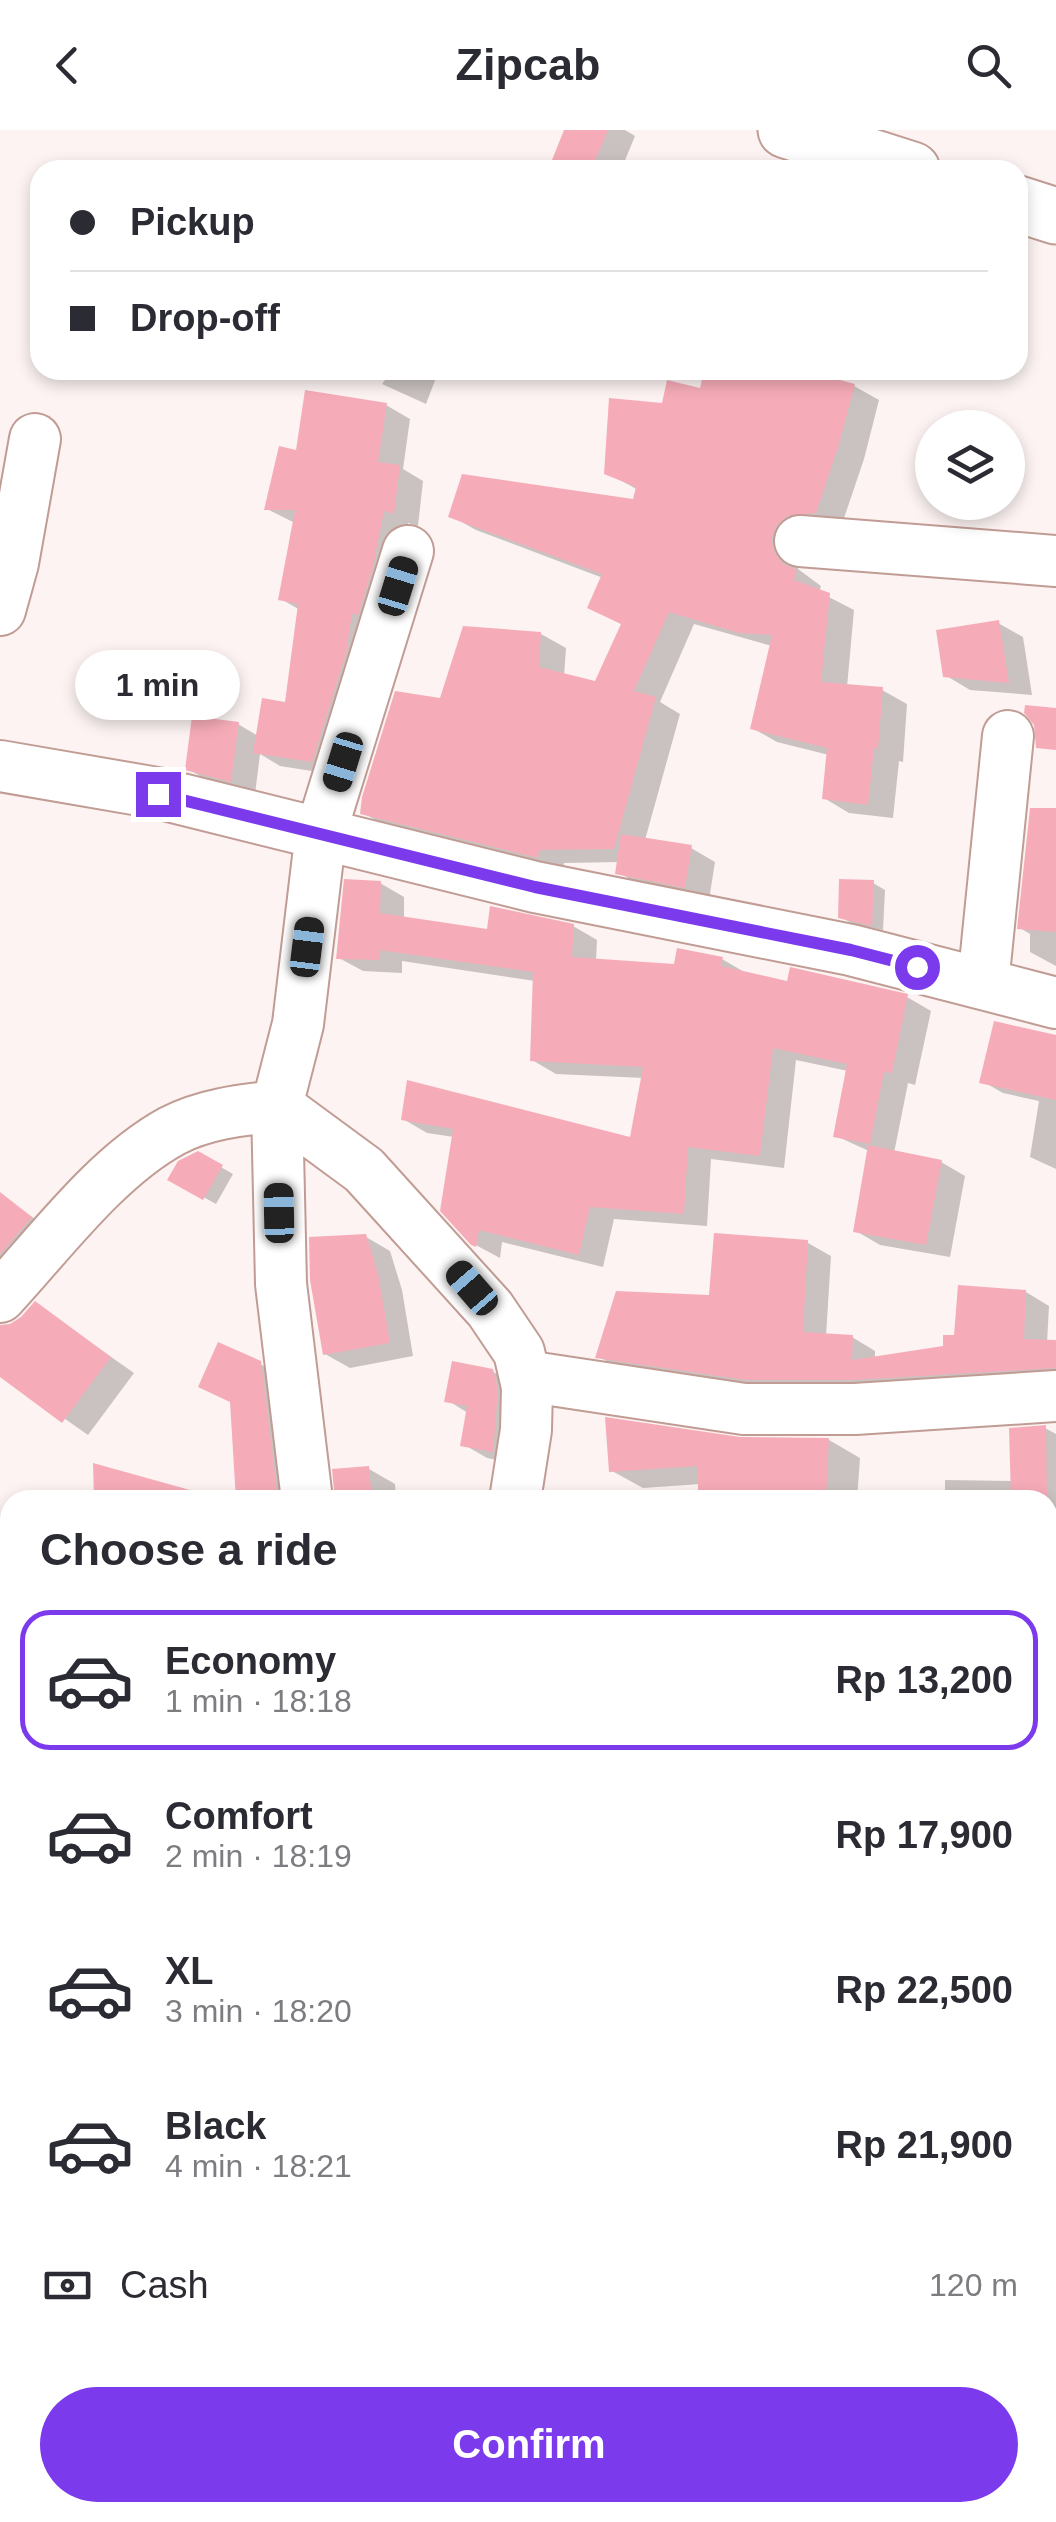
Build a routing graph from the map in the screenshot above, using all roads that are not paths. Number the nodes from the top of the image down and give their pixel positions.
1 (786, 130) edge
2 (880, 160) edge
3 (1028, 207) edge
4 (1056, 216) edge
5 (36, 440) dead end
6 (800, 540) dead end
7 (408, 551) dead end
8 (1056, 562) edge
9 (0, 610) edge
10 (1008, 736) dead end
11 (0, 766) edge
12 (321, 832) junction
13 (983, 984) junction
14 (1056, 1003) edge
15 (277, 1106) junction
16 (0, 1298) edge
17 (525, 1376) junction
18 (1056, 1396) edge
19 (306, 1490) edge
20 (517, 1490) edge

1 - 2 highway
3 - 4 highway
5 - 9 street
6 - 8 street
7 - 12 street
10 - 13 street
11 - 12 street
12 - 13 street
12 - 15 street
13 - 14 street
15 - 16 street
15 - 17 street
15 - 19 street
17 - 18 street
17 - 20 street

